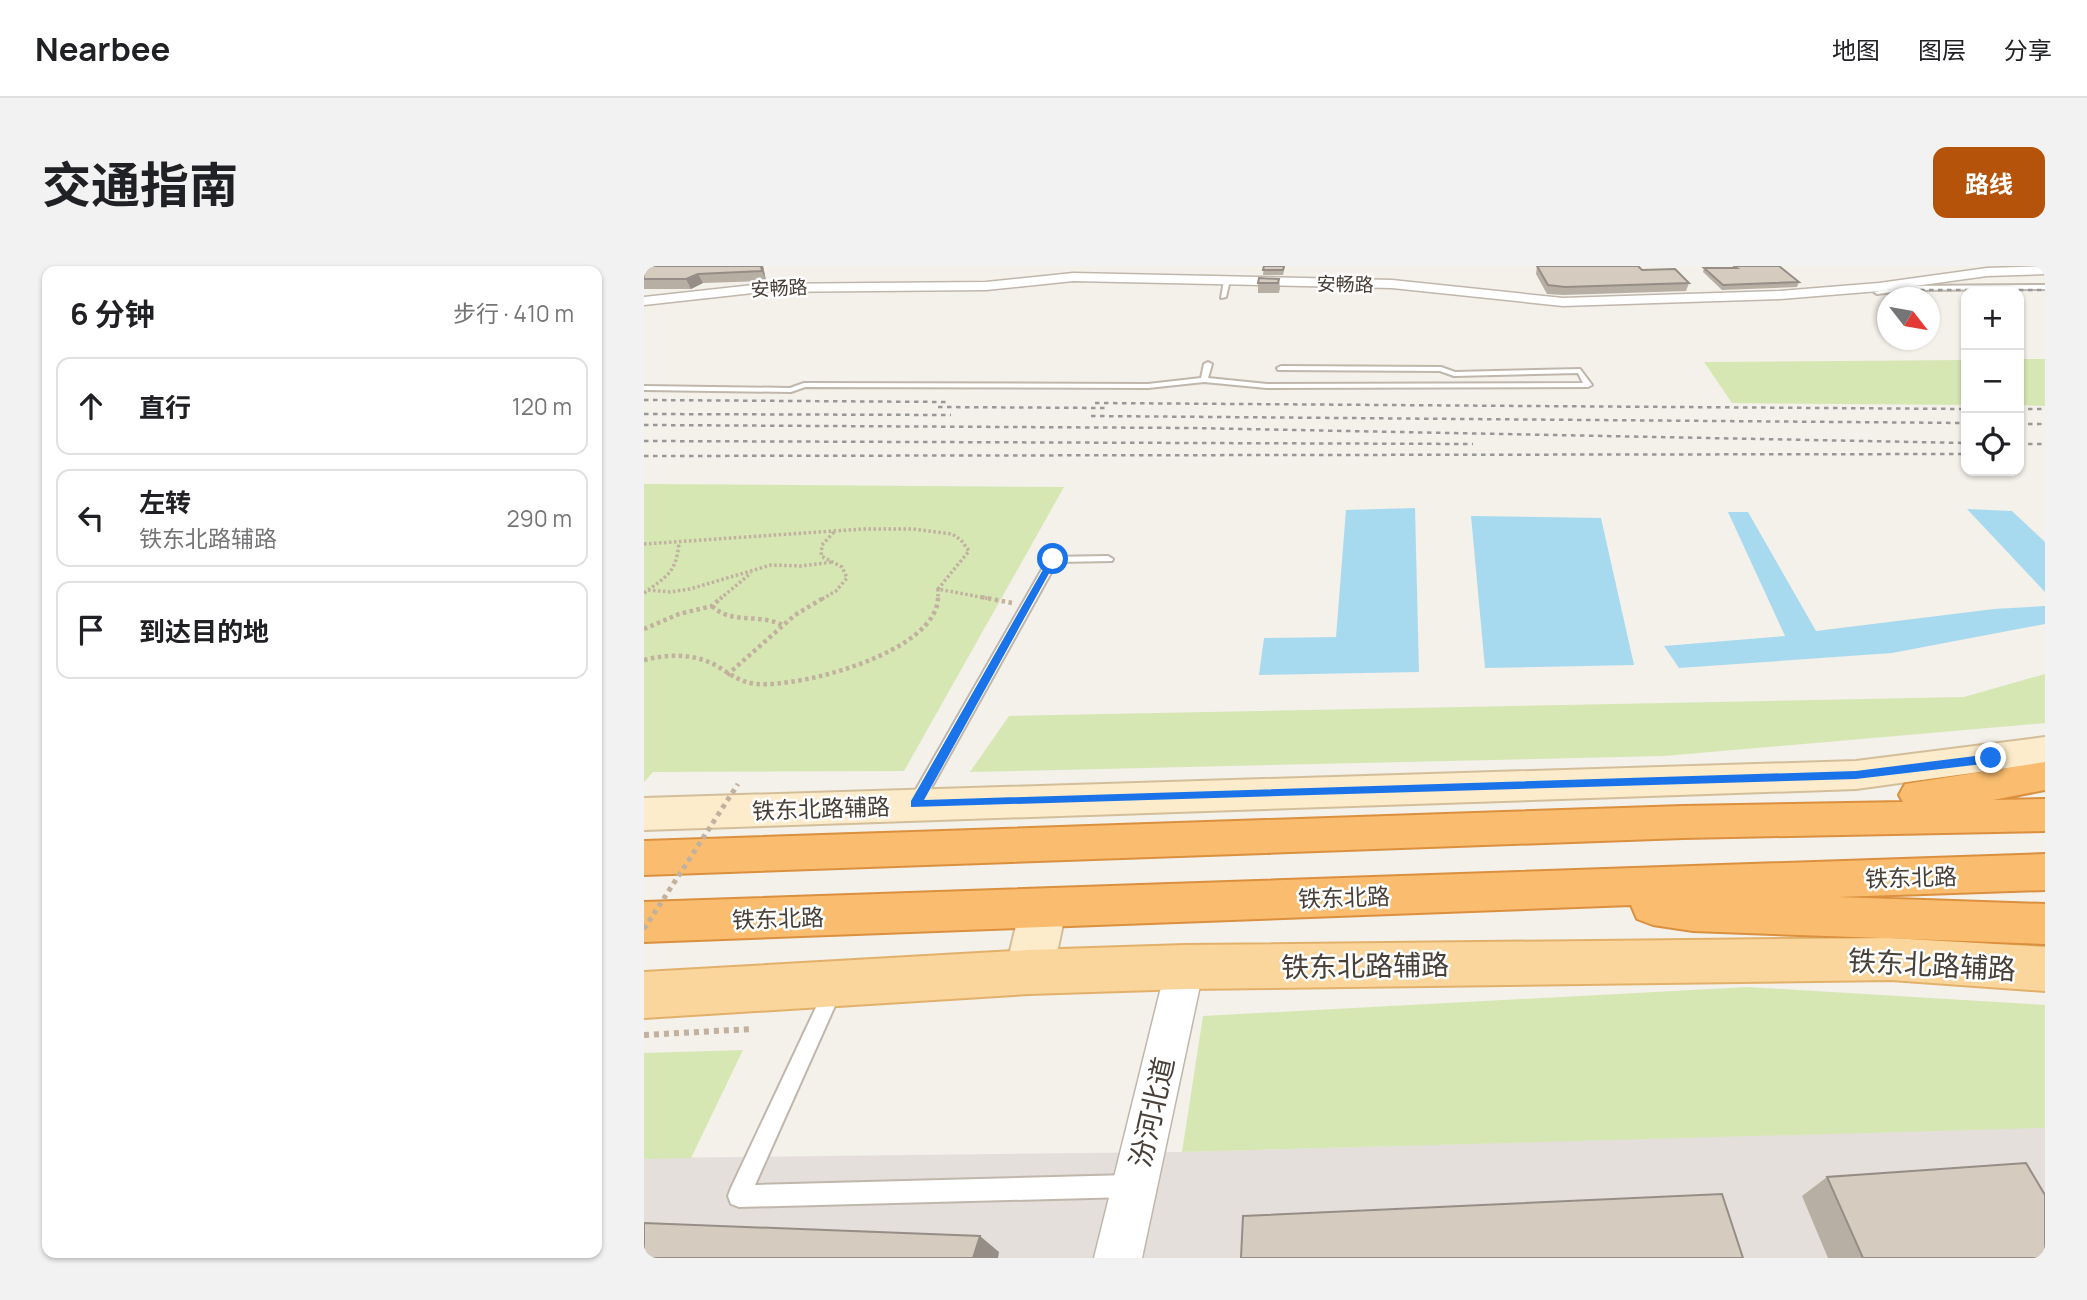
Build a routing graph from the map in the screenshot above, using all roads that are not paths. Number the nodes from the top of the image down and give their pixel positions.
1 (2045, 271) edge
2 (1227, 280) junction
3 (2045, 287) edge
4 (1940, 288) edge
5 (1223, 297) dead end
6 (644, 301) edge
7 (1208, 364) dead end
8 (1281, 368) dead end
9 (1204, 380) junction
10 (644, 388) edge
11 (1108, 559) dead end
12 (2045, 750) edge
13 (2045, 776) edge
14 (915, 804) junction
15 (644, 814) edge
16 (2045, 815) edge
17 (1683, 822) junction
18 (644, 858) edge
19 (2045, 872) edge
20 (1543, 892) junction
21 (1043, 909) junction
22 (644, 922) edge
23 (2045, 924) edge
24 (1185, 967) junction
25 (2045, 969) edge
26 (1029, 972) junction
27 (836, 983) junction
28 (644, 995) edge
29 (1134, 1186) junction
30 (1118, 1258) edge

1 - 2 street, 安畅路
2 - 5 lane
2 - 6 street, 安畅路
3 - 4 lane
7 - 9 lane
8 - 9 lane
9 - 10 lane
11 - 14 lane
12 - 14 street, 铁东北路辅路
13 - 17 highway
14 - 15 street, 铁东北路辅路
16 - 17 highway
17 - 18 highway
19 - 20 highway, 铁东北路
20 - 21 highway, 铁东北路
20 - 23 highway
21 - 22 highway, 铁东北路
21 - 26 street
24 - 25 main road, 铁东北路辅路
24 - 26 main road, 铁东北路辅路
24 - 29 street, 汾河北道
26 - 27 main road, 铁东北路辅路
27 - 28 main road, 铁东北路辅路
27 - 29 lane
29 - 30 street, 汾河北道

